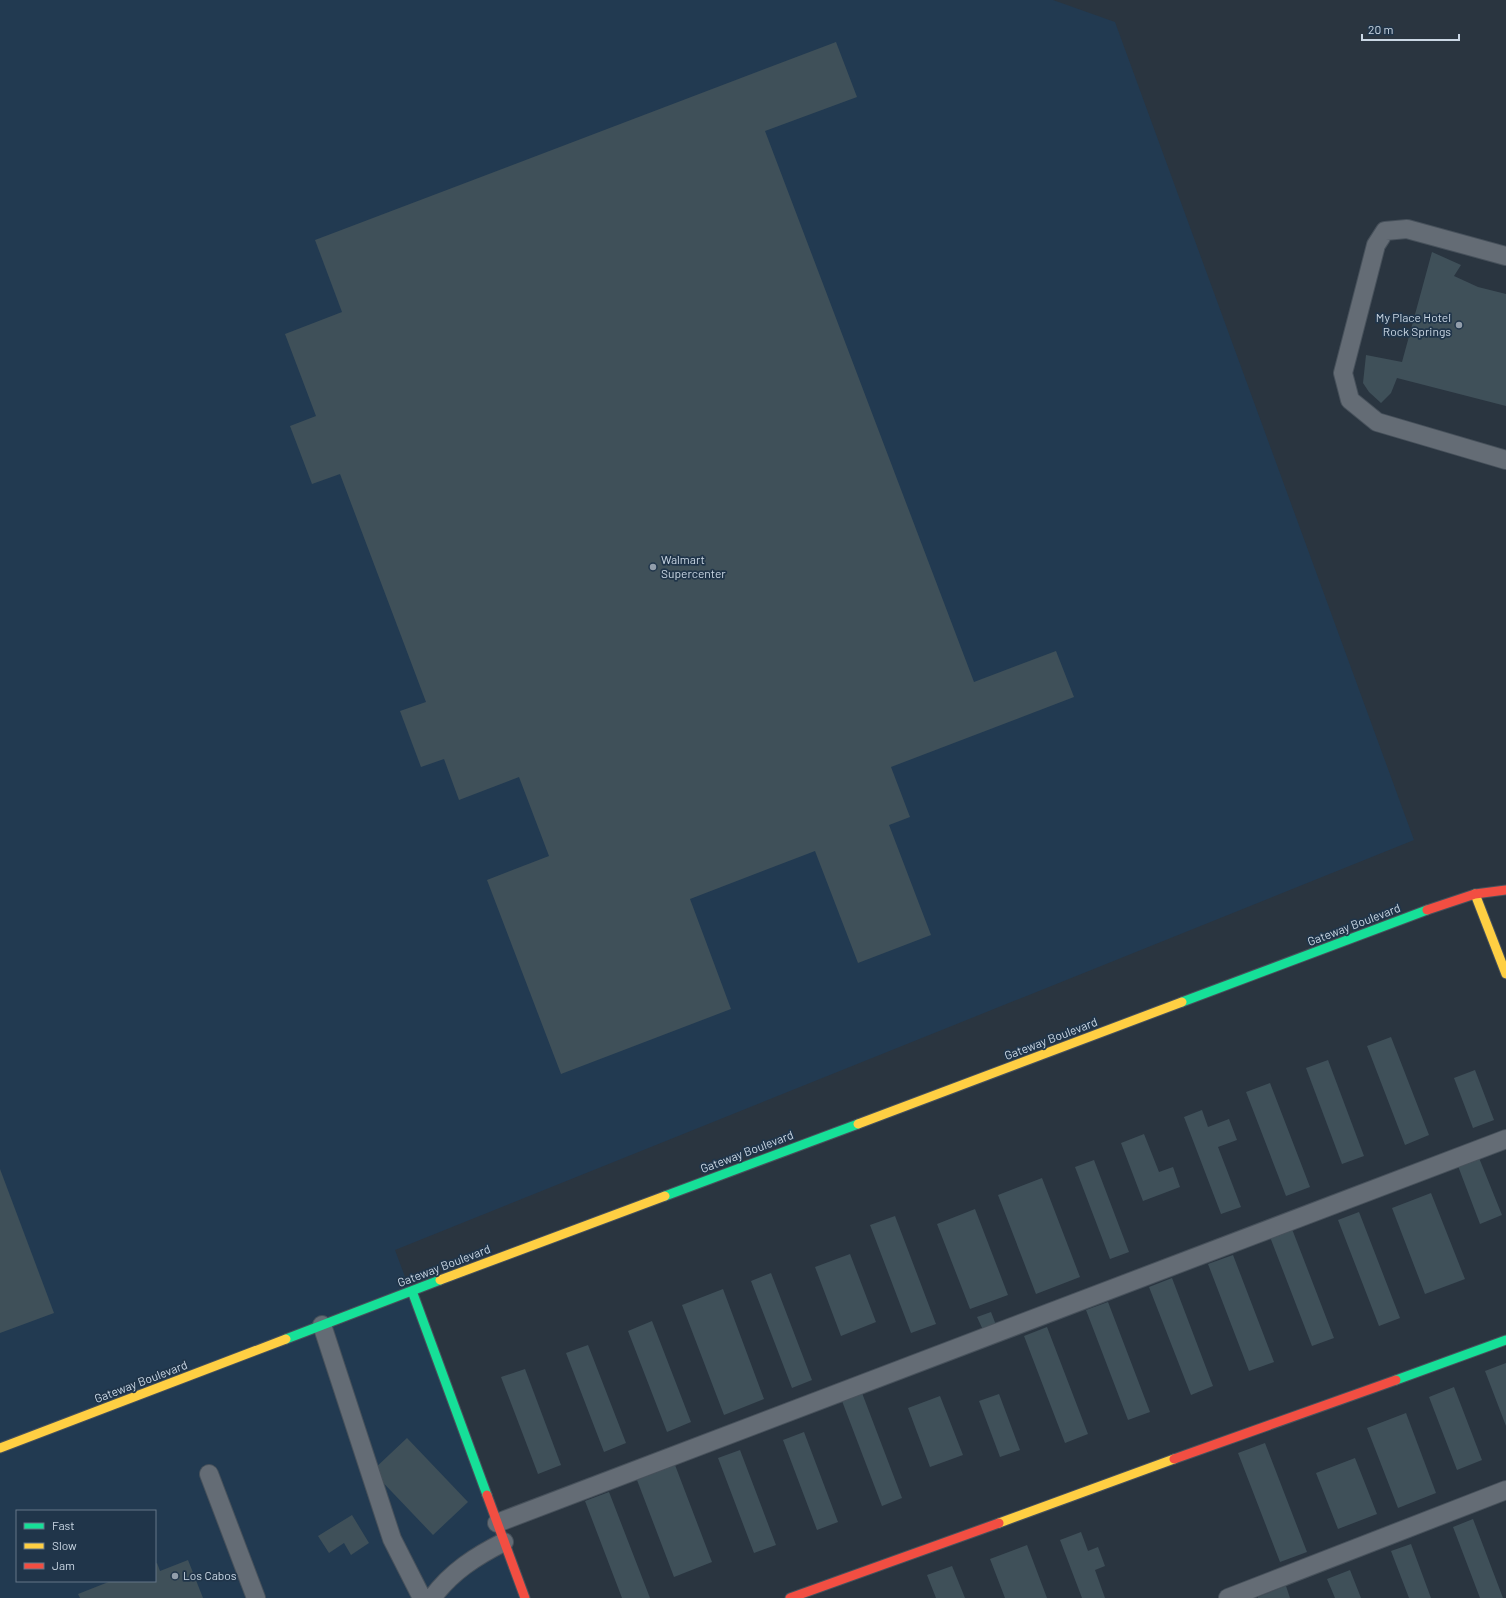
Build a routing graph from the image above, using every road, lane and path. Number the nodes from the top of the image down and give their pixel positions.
1 (1506, 256) edge
2 (1506, 460) edge
3 (1506, 890) edge
4 (1475, 894) junction
5 (1506, 974) edge
6 (1506, 1139) edge
7 (412, 1291) junction
8 (322, 1325) junction
9 (1506, 1340) edge
10 (0, 1448) edge
11 (209, 1474) dead end
12 (1506, 1490) edge
13 (497, 1523) junction
14 (504, 1542) junction
15 (256, 1598) edge
16 (422, 1598) edge
17 (432, 1598) edge
18 (525, 1598) edge
19 (790, 1598) edge
20 (1228, 1598) edge

1 - 2 lane
3 - 4 main road, Gateway Boulevard
4 - 5 main road
4 - 7 main road, Gateway Boulevard
6 - 13 lane
7 - 8 main road, Gateway Boulevard
7 - 13 main road
8 - 10 main road, Gateway Boulevard
8 - 16 lane
9 - 19 main road
11 - 15 lane
12 - 20 lane
13 - 14 main road
14 - 17 lane
14 - 18 main road

